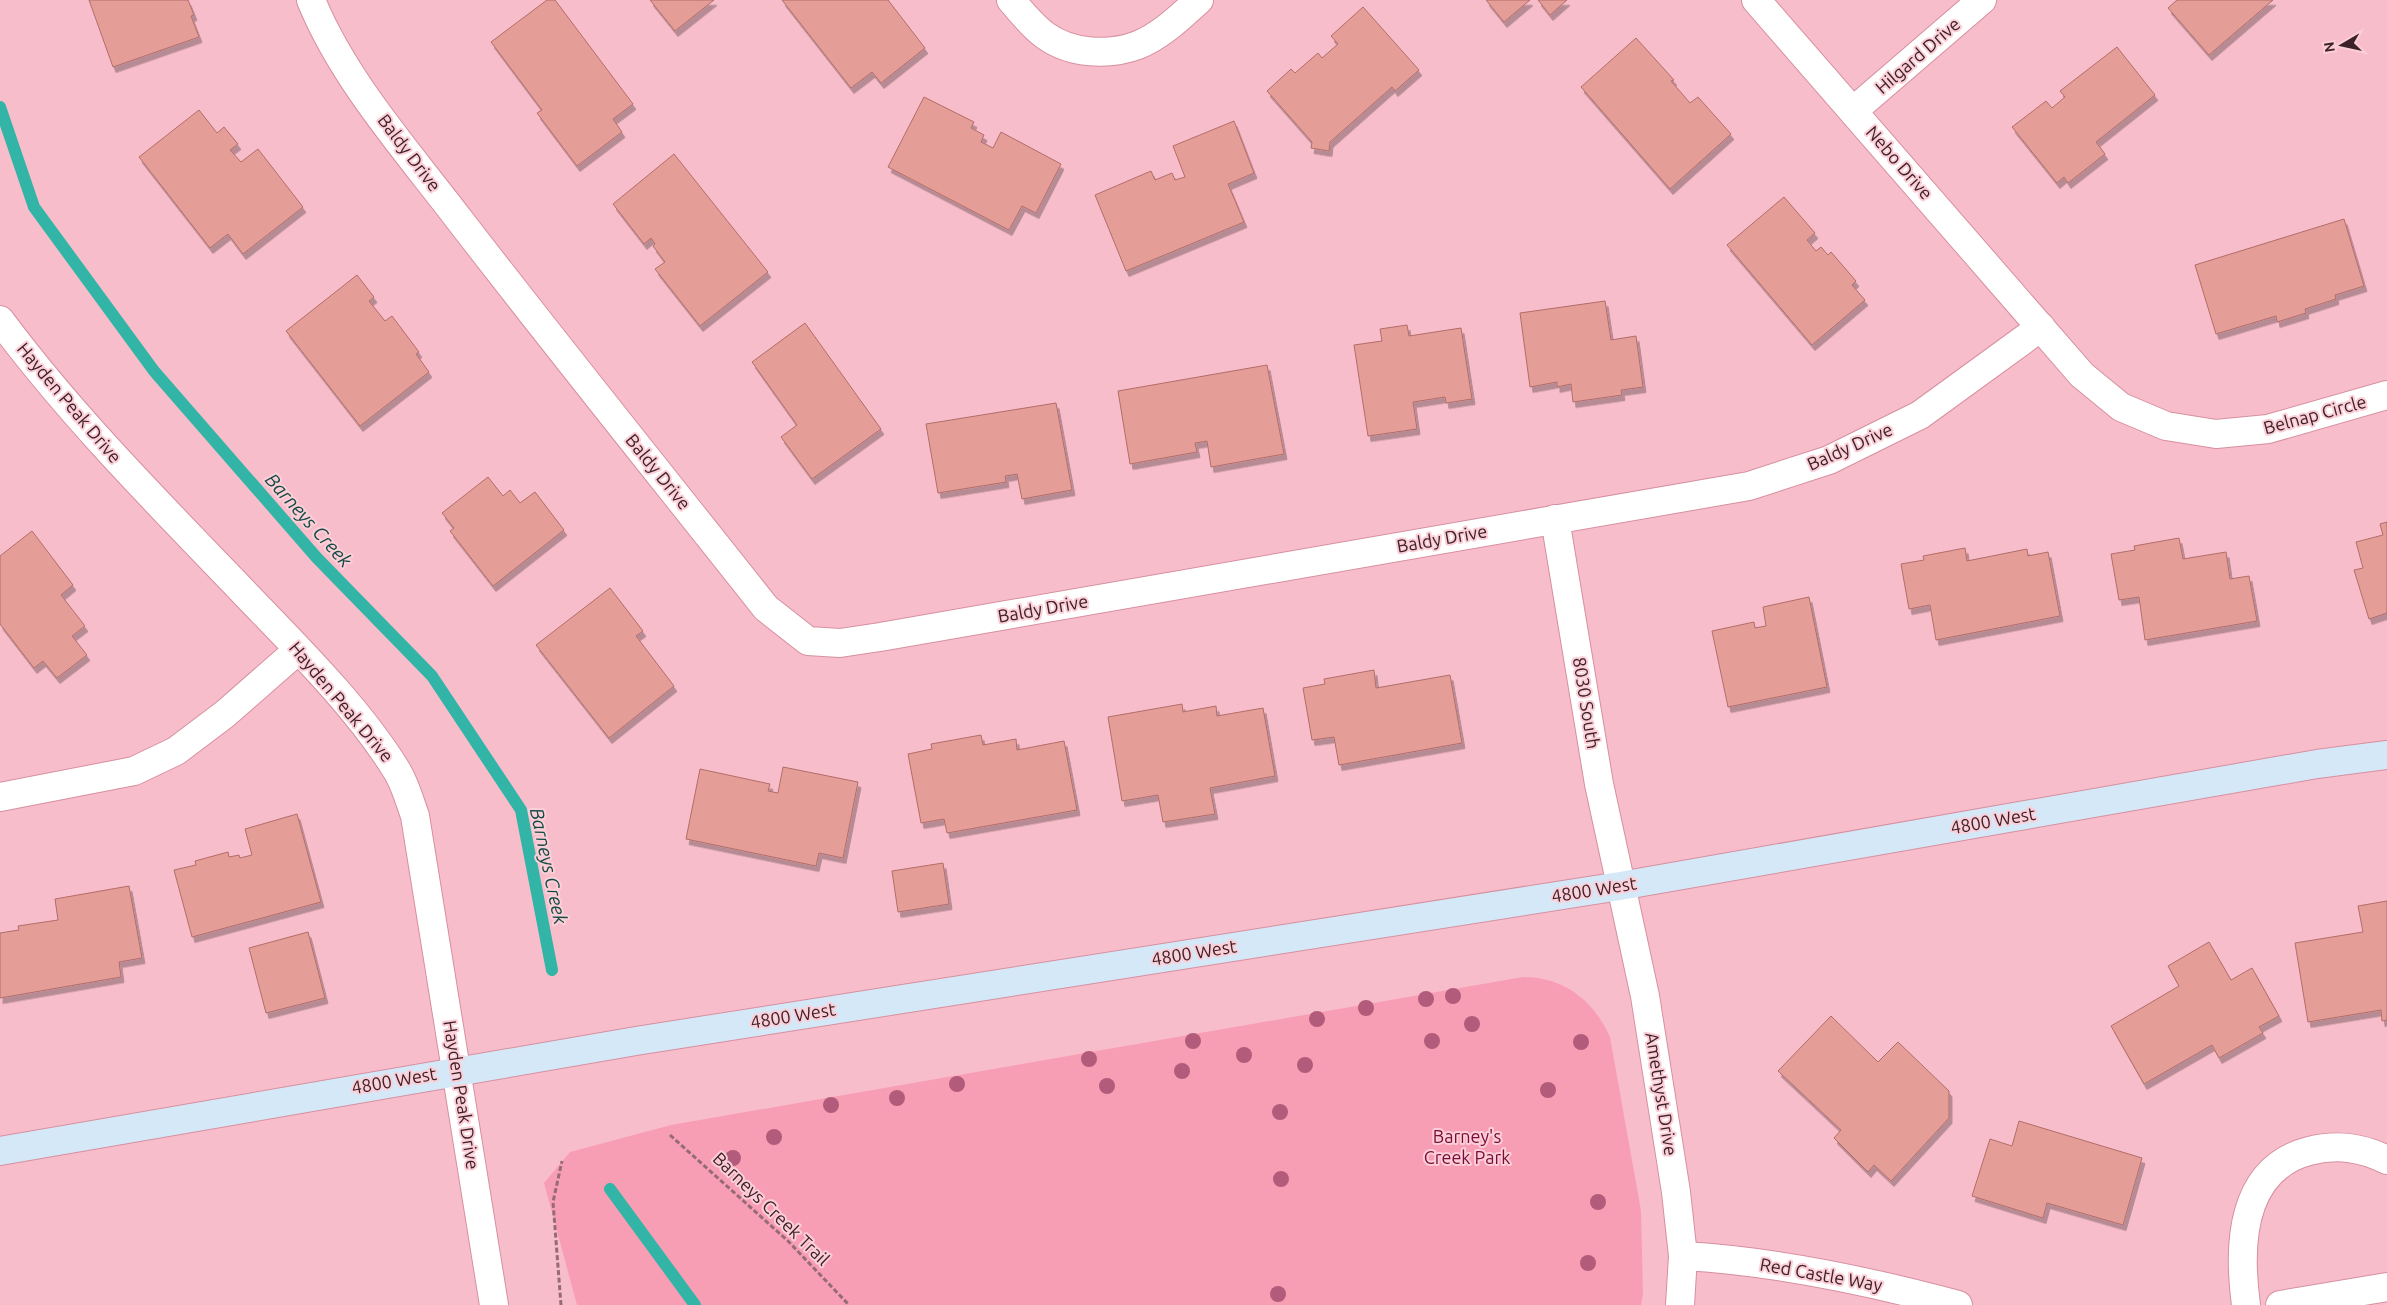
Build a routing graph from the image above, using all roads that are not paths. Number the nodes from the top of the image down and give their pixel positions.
1 (311, 0) edge
2 (1011, 0) edge
3 (1200, 0) edge
4 (1756, 0) edge
5 (1982, 0) edge
6 (1854, 111) junction
7 (0, 320) edge
8 (2041, 327) junction
9 (2387, 395) edge
10 (1555, 519) junction
11 (298, 650) junction
12 (2387, 755) edge
13 (0, 797) edge
14 (1620, 886) junction
15 (458, 1070) junction
16 (0, 1151) edge
17 (2387, 1160) edge
18 (1683, 1256) junction
19 (2387, 1287) edge
20 (494, 1305) edge
21 (1680, 1305) edge
22 (1958, 1305) edge
23 (2246, 1305) edge
24 (2280, 1305) edge

1 - 10 street, Baldy Drive
2 - 3 street
4 - 6 street, Nebo Drive
5 - 6 street, Hilgard Drive
6 - 8 street, Nebo Drive
7 - 11 street, Hayden Peak Drive
8 - 9 street, Belnap Circle
8 - 10 street, Baldy Drive
10 - 14 street, 8030 South
11 - 13 street
11 - 15 street, Hayden Peak Drive
12 - 14 street, 4800 West
14 - 15 street, 4800 West
14 - 18 street, Amethyst Drive
15 - 16 street, 4800 West
15 - 20 street, Hayden Peak Drive
17 - 23 street
18 - 21 street, Amethyst Drive
18 - 22 street, Red Castle Way
19 - 24 street

